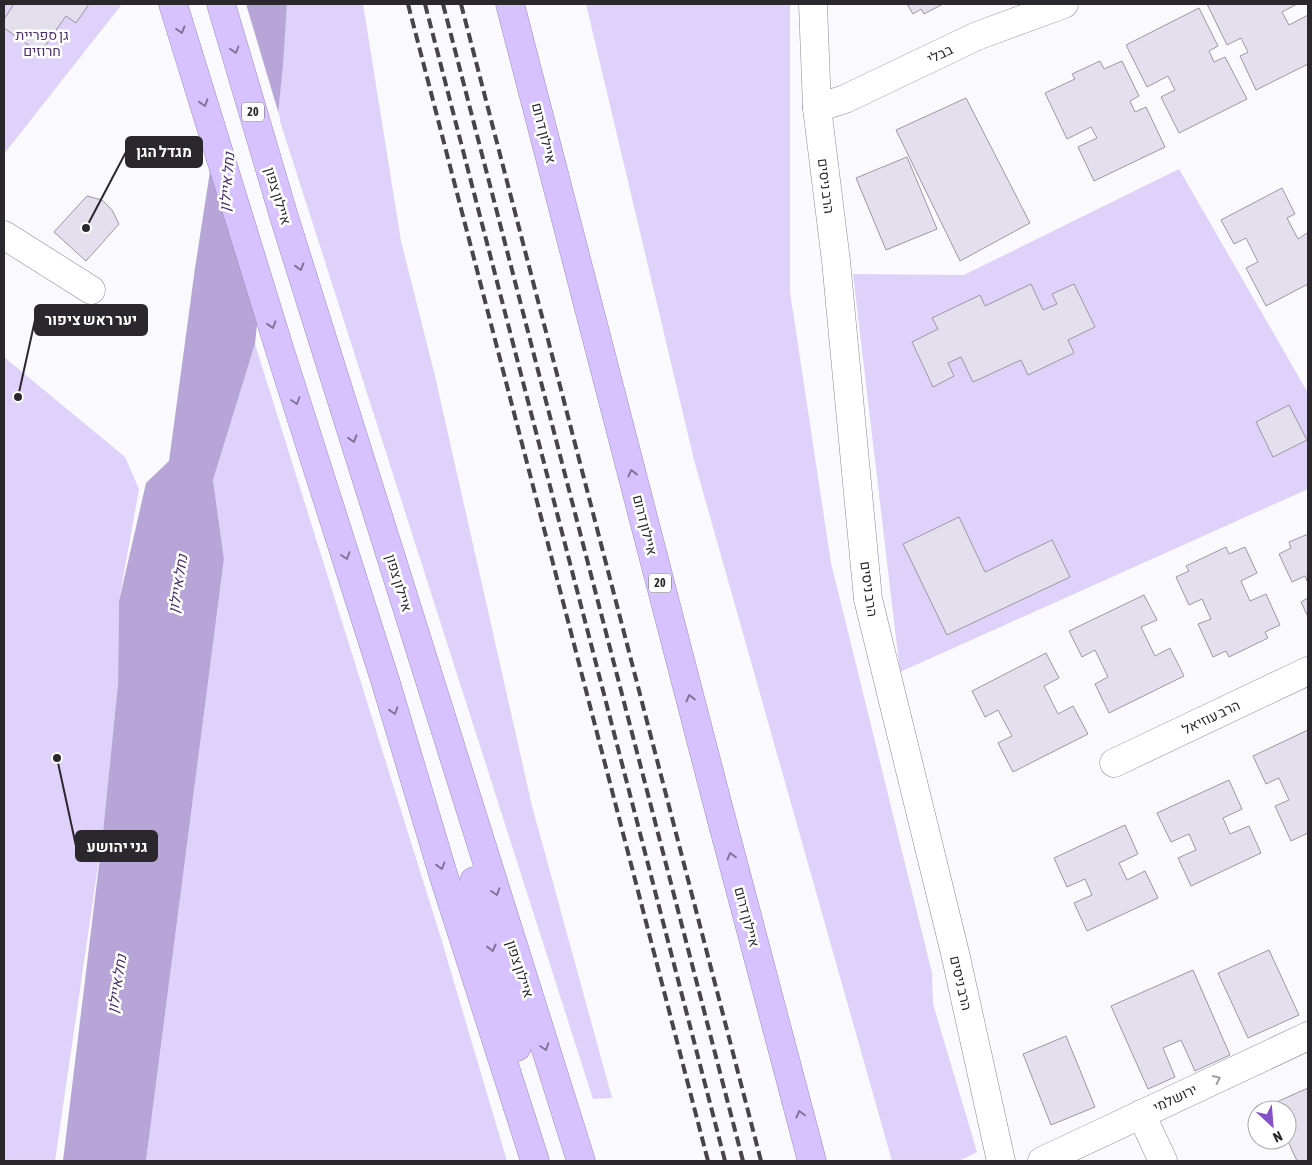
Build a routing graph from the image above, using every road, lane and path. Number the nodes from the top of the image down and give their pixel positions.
1 (173, 4) edge
2 (221, 4) edge
3 (510, 4) edge
4 (813, 4) edge
5 (1064, 4) edge
6 (816, 108) junction
7 (4, 235) edge
8 (91, 290) dead end
9 (397, 579) junction
10 (1308, 671) edge
11 (1114, 763) dead end
12 (1308, 1036) edge
13 (1141, 1114) junction
14 (535, 1161) edge
15 (546, 1161) edge
16 (581, 1161) edge
17 (812, 1161) edge
18 (1001, 1161) edge
19 (1042, 1161) edge
20 (1163, 1161) edge

1 -> 14 highway
2 -> 9 highway, איילון צפון / 20
17 -> 3 highway, איילון דרום / 20
4 - 6 street, הרב ניסים
5 - 6 street, בבלי
6 - 18 street, הרב ניסים
7 - 8 street
9 -> 15 highway
9 -> 16 highway, איילון צפון / 20
10 - 11 street, הרב עוזיאל
13 -> 12 street, ירושלמי
13 - 19 street, ירושלמי
13 - 20 street

